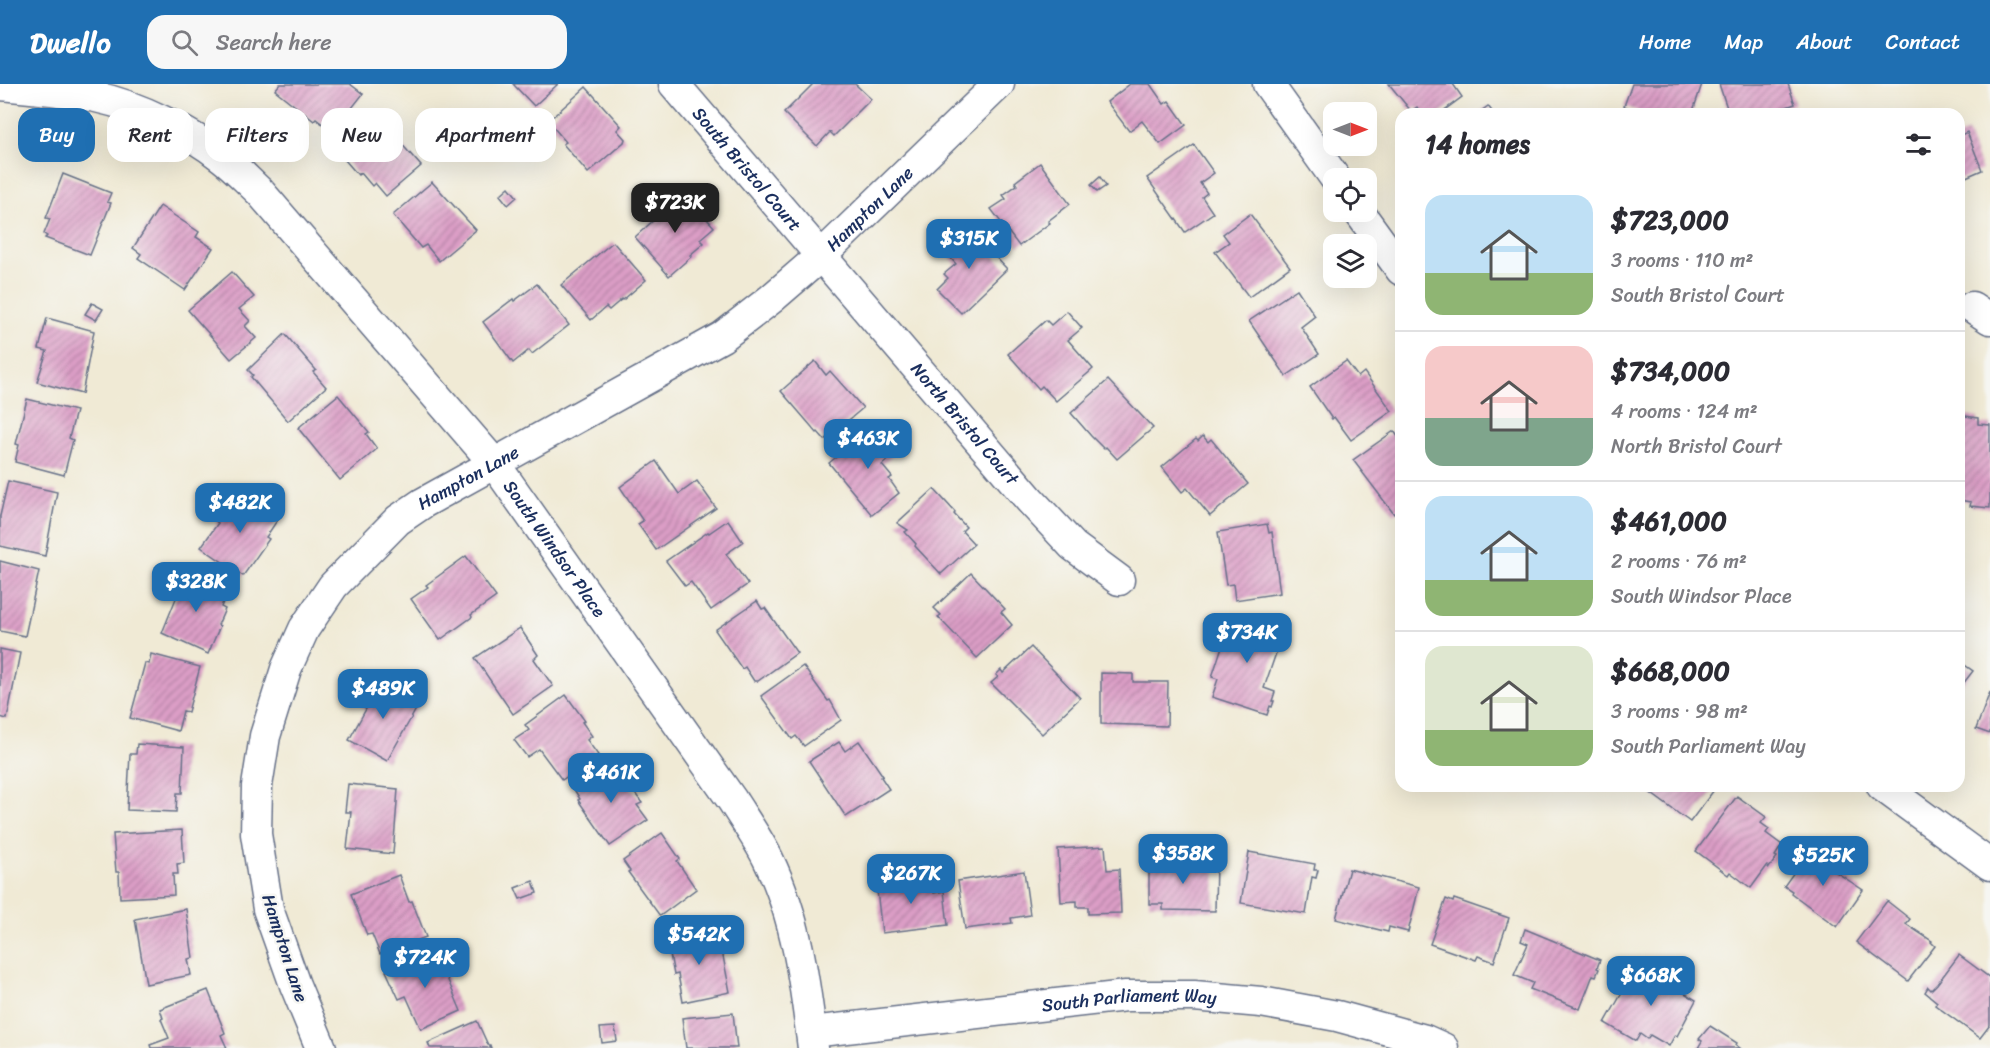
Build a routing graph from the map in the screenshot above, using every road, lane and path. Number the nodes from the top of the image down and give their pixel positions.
1 (674, 84) edge
2 (999, 84) edge
3 (1268, 84) edge
4 (0, 86) edge
5 (1328, 168) edge
6 (1366, 222) edge
7 (822, 255) junction
8 (1395, 262) edge
9 (494, 463) junction
10 (1119, 580) dead end
11 (1890, 792) edge
12 (1990, 866) edge
13 (812, 1040) edge
14 (321, 1048) edge
15 (1443, 1048) edge

1 - 7 street, South Bristol Court
2 - 7 street, Hampton Lane
3 - 5 street
4 - 9 street, South Windsor Place
6 - 8 street
7 - 9 street, Hampton Lane
7 - 10 street, North Bristol Court
9 - 13 street, South Windsor Place
9 - 14 street, Hampton Lane
11 - 12 street
13 - 15 street, South Parliament Way

